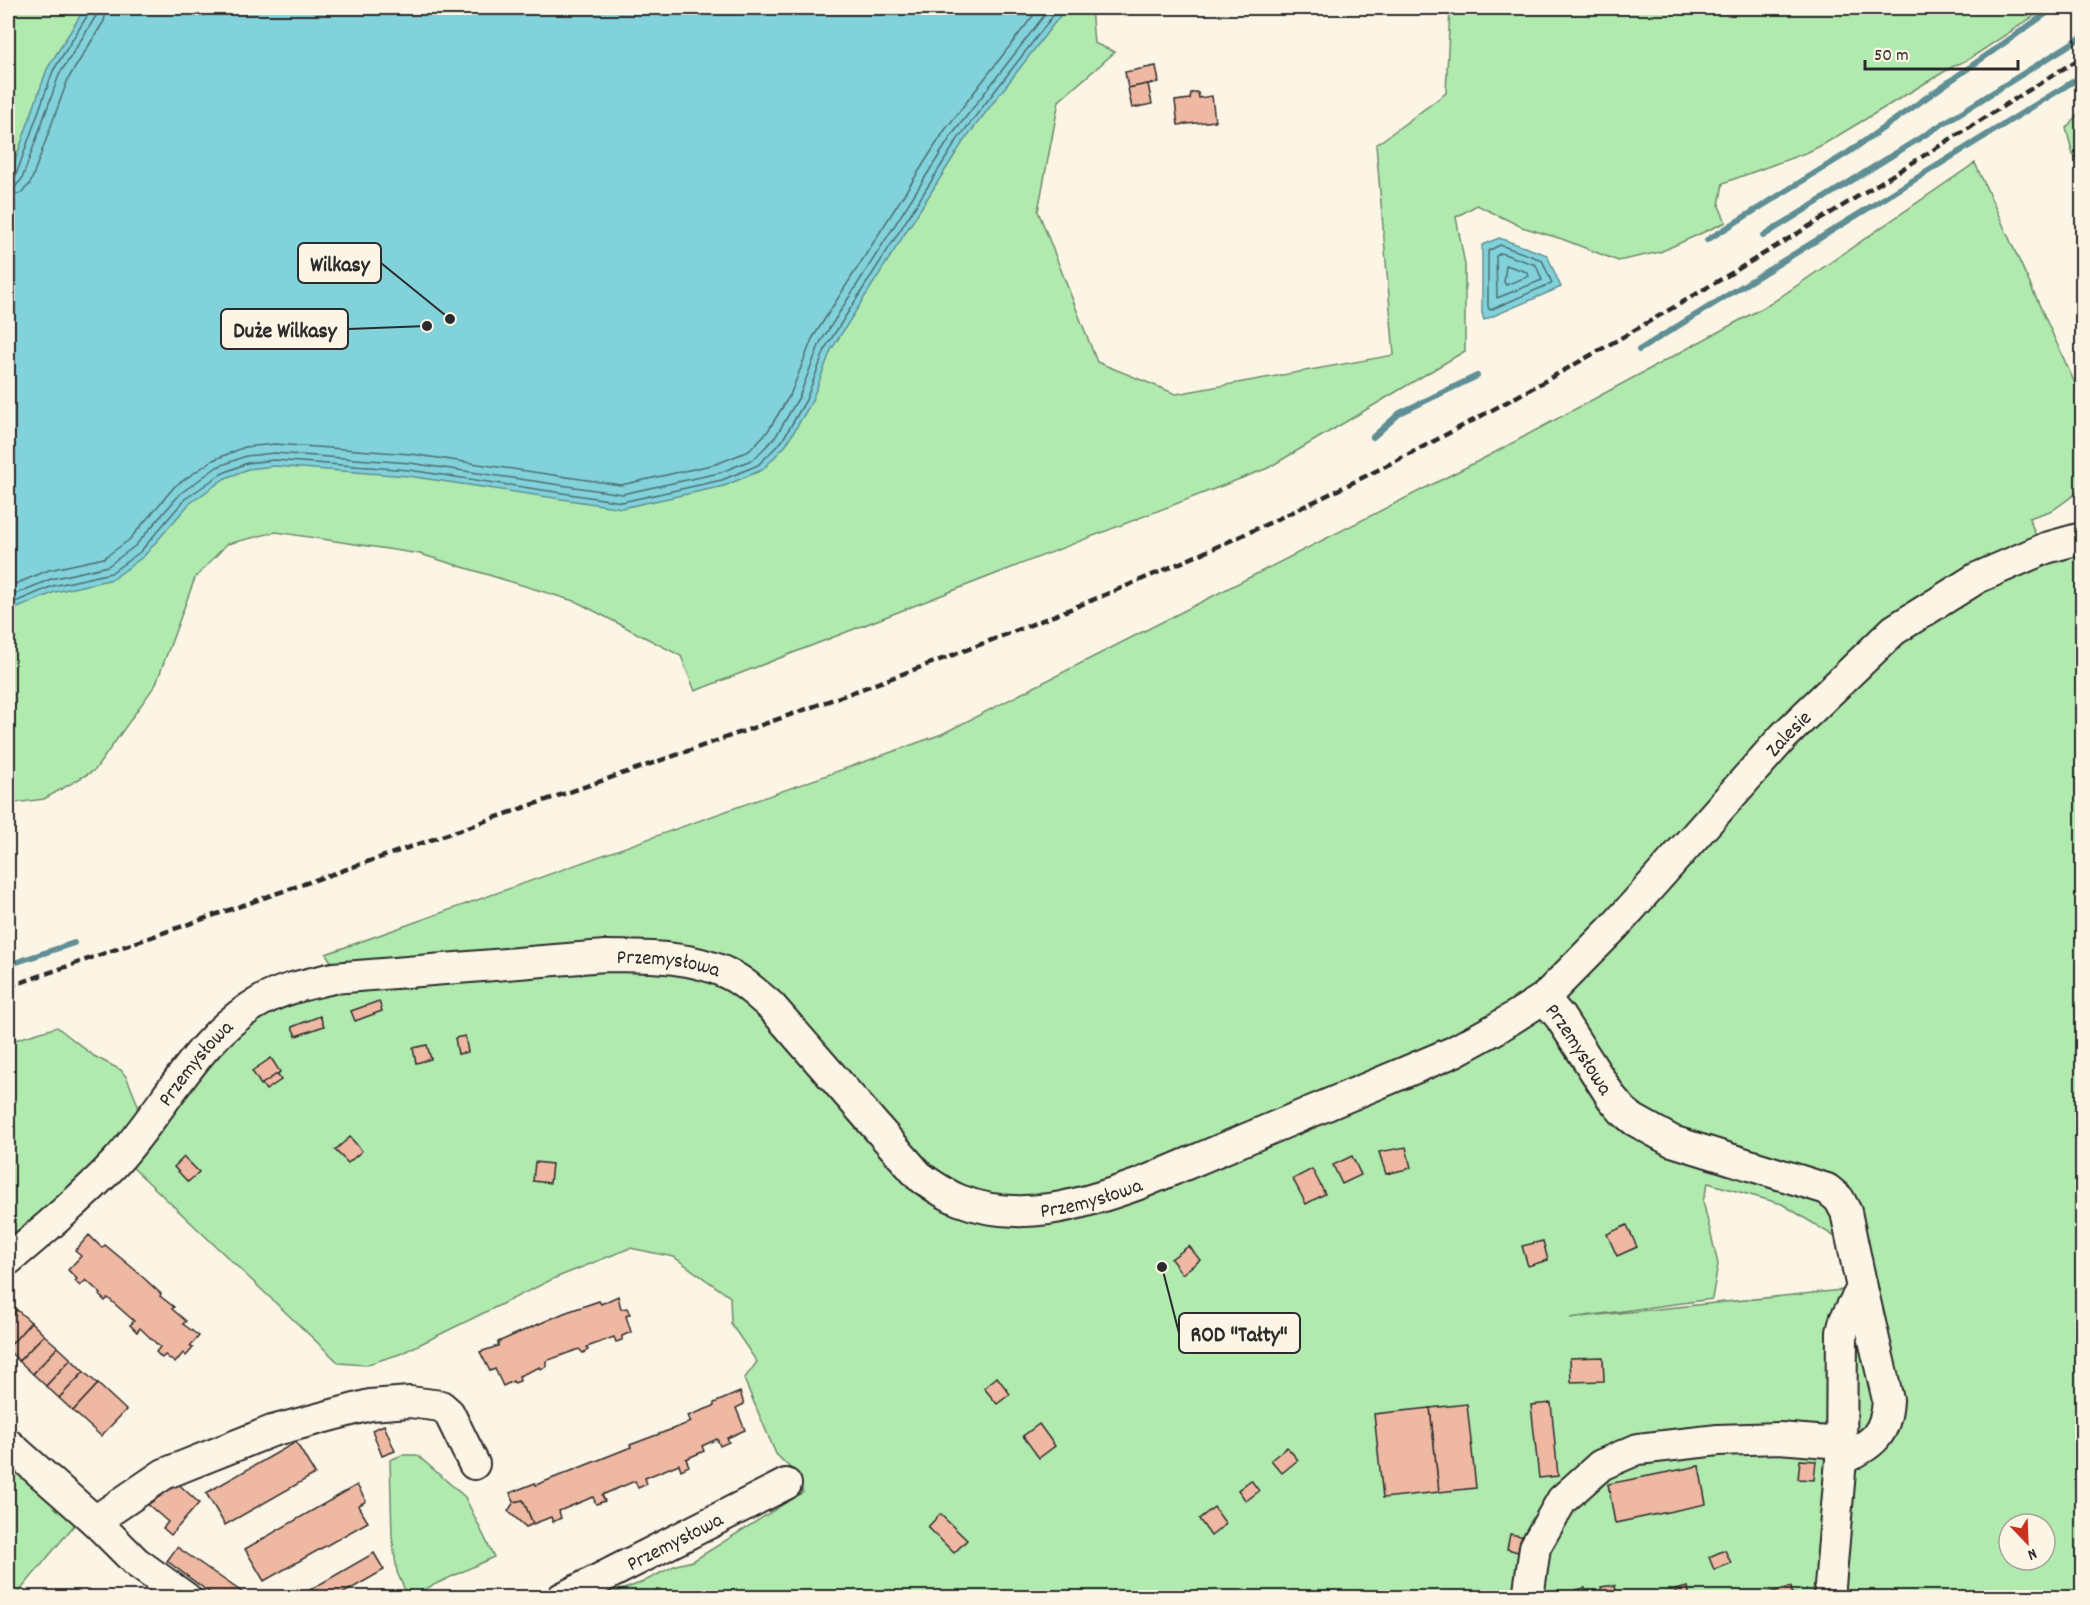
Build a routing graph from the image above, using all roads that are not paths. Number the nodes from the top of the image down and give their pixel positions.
1 (2082, 538) edge
2 (1544, 998) junction
3 (8, 1260) edge
4 (1862, 1288) junction
5 (8, 1443) edge
6 (1841, 1451) junction
7 (474, 1464) dead end
8 (786, 1484) dead end
9 (95, 1521) junction
10 (186, 1598) edge
11 (562, 1598) edge
12 (1528, 1598) edge
13 (1829, 1598) edge

1 - 2 street, Zalesie
2 - 3 street, Przemysłowa
2 - 4 street, Przemysłowa
4 - 6 street
4 - 6 street, Przemysłowa
5 - 9 street
6 - 12 street
6 - 13 street
7 - 9 street
8 - 11 street, Przemysłowa
9 - 10 street

